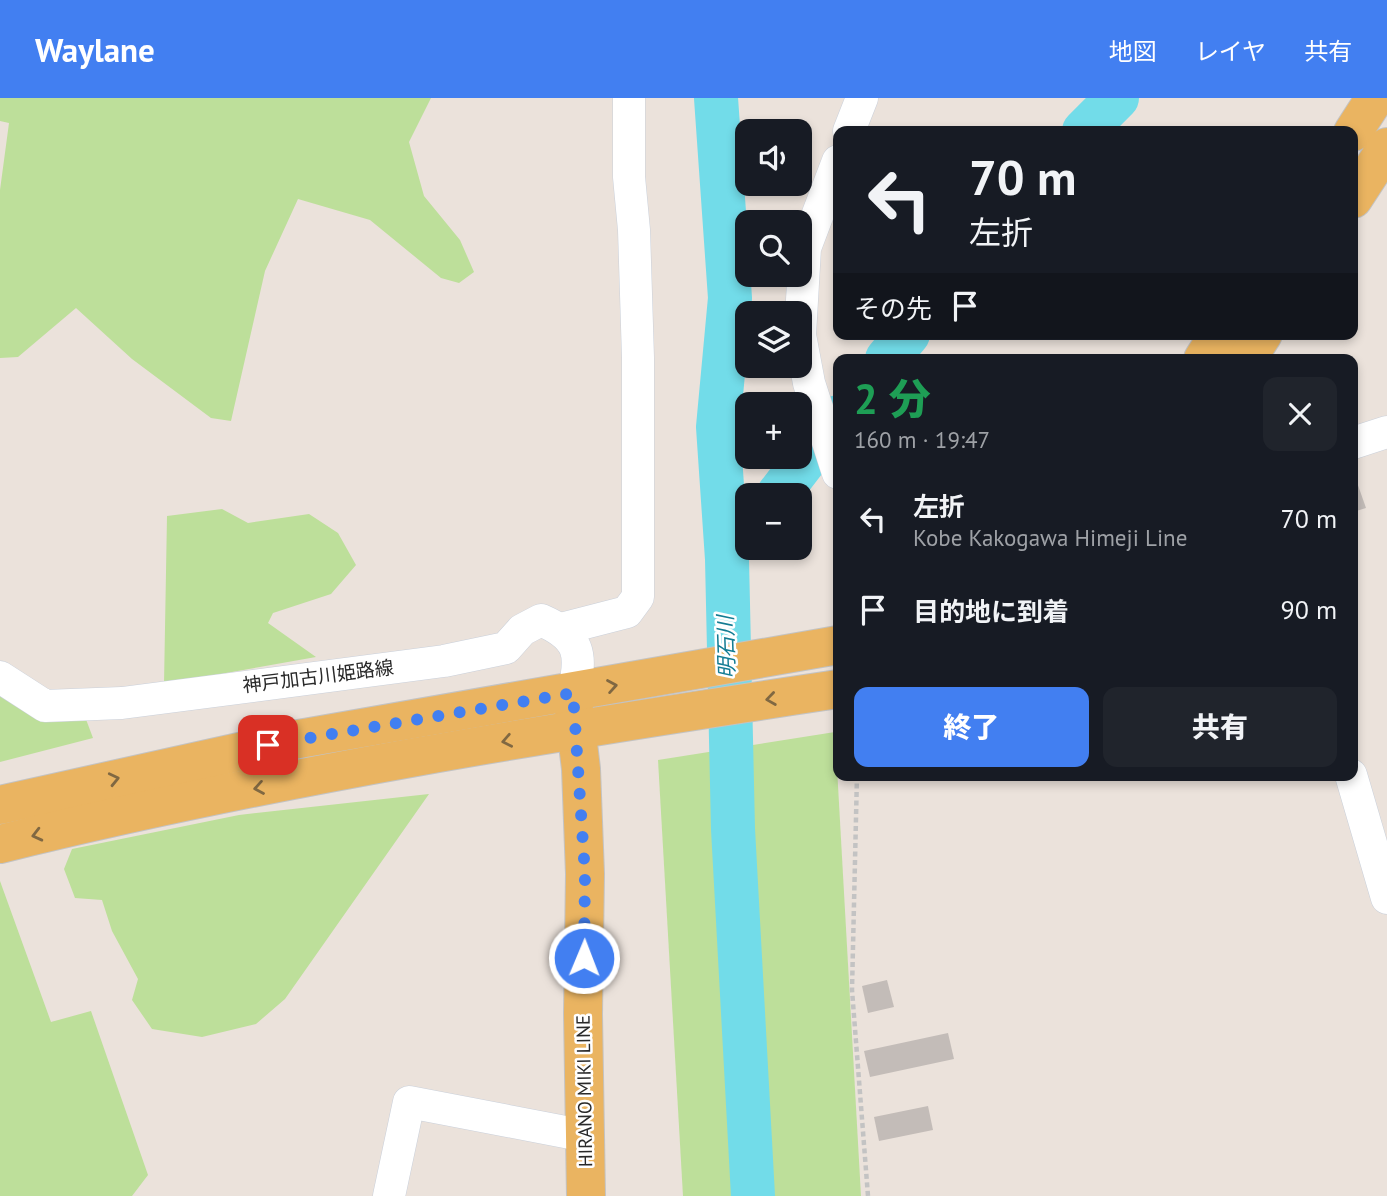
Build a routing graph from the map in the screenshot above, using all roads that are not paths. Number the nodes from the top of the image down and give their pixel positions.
1 (629, 98) edge
2 (862, 98) edge
3 (1376, 98) edge
4 (851, 126) edge
5 (1357, 126) edge
6 (1387, 147) edge
7 (833, 174) edge
8 (1358, 191) edge
9 (1387, 432) edge
10 (1358, 441) edge
11 (833, 457) edge
12 (561, 629) junction
13 (833, 646) edge
14 (0, 677) edge
15 (833, 690) edge
16 (573, 711) junction
17 (1353, 781) edge
18 (0, 805) edge
19 (0, 844) edge
20 (1387, 898) edge
21 (586, 1136) junction
22 (389, 1196) edge
23 (586, 1196) edge

1 - 12 street
2 - 4 street
3 - 5 main road
6 - 8 main road
7 - 11 street
9 - 10 street
12 - 14 street, 神戸加古川姫路線
12 - 16 street
16 -> 13 main road
15 -> 16 main road
18 -> 16 main road
16 -> 19 main road
16 - 21 main road, HIRANO MIKI LINE
17 - 20 street
21 - 22 street
21 - 23 main road, HIRANO MIKI LINE

